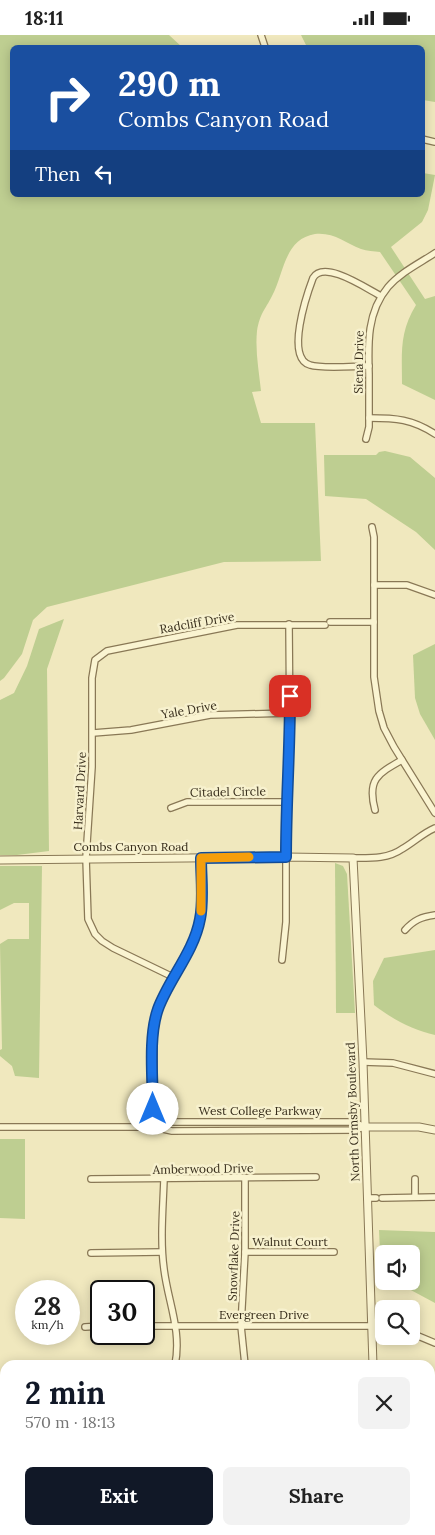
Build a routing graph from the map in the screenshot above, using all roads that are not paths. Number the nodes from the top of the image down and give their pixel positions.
1 (435, 253) edge
2 (381, 297) junction
3 (369, 366) junction
4 (369, 418) junction
5 (435, 434) edge
6 (366, 439) dead end
7 (372, 527) dead end
8 (374, 585) junction
9 (435, 595) edge
10 (374, 622) junction
11 (289, 624) junction
12 (92, 678) joint
13 (290, 713) junction
14 (93, 733) junction
15 (402, 760) junction
16 (286, 802) junction
17 (170, 808) dead end
18 (376, 810) dead end
19 (435, 813) edge
20 (435, 828) edge
21 (286, 857) junction
22 (86, 858) junction
23 (201, 858) junction
24 (353, 858) junction
25 (0, 860) edge
26 (435, 915) edge
27 (404, 930) dead end
28 (282, 960) dead end
29 (174, 977) junction
30 (363, 1062) junction
31 (435, 1074) edge
32 (435, 1124) edge
33 (0, 1127) edge
34 (154, 1127) junction
35 (365, 1127) junction
36 (419, 1127) junction
37 (435, 1130) edge
38 (316, 1177) dead end
39 (245, 1178) junction
40 (91, 1179) dead end
41 (164, 1179) junction
42 (415, 1179) dead end
43 (415, 1196) junction
44 (435, 1197) edge
45 (367, 1198) junction
46 (245, 1251) junction
47 (162, 1252) junction
48 (334, 1252) dead end
49 (92, 1253) dead end
50 (155, 1325) edge
51 (176, 1325) junction
52 (372, 1325) junction
53 (375, 1325) edge
54 (241, 1326) junction
55 (85, 1327) dead end
56 (90, 1327) edge
57 (420, 1337) edge
58 (435, 1343) edge
59 (175, 1360) edge
60 (244, 1360) edge
61 (373, 1360) edge

1 - 2 street, Siena Drive
2 - 3 street, Siena Drive
2 - 3 street
3 - 4 street, Siena Drive
4 - 5 street
4 - 6 street, Siena Drive
7 - 8 street
8 - 9 street
8 - 10 street
10 - 11 street, Radcliff Drive
10 - 15 street
11 - 12 street, Radcliff Drive
11 - 13 street
12 - 14 street, Harvard Drive
13 - 14 street, Yale Drive
13 - 16 street
14 - 22 street, Harvard Drive
15 - 18 street
15 - 19 street
16 - 17 street, Citadel Circle
16 - 21 street
20 - 24 street
21 - 23 street, Combs Canyon Road
21 - 24 street, Combs Canyon Road
21 - 28 street
22 - 23 street, Combs Canyon Road
22 - 25 street, Combs Canyon Road
22 - 29 street, Harvard Drive
23 - 29 street
24 - 30 street, North Ormsby Boulevard
26 - 27 street
29 - 34 street
30 - 31 street
30 - 35 street, North Ormsby Boulevard
32 - 36 street, West College Parkway
33 - 34 street, West College Parkway
34 - 35 street, West College Parkway
35 - 36 street, West College Parkway
35 - 45 street, North Ormsby Boulevard
36 - 37 street, West College Parkway
38 - 39 street, Amberwood Drive
39 - 41 street, Amberwood Drive
39 - 46 street, Snowflake Drive
40 - 41 street, Amberwood Drive
41 - 47 street
42 - 43 street
43 - 44 street
43 - 45 street
45 - 52 street, North Ormsby Boulevard
46 - 48 street, Walnut Court
46 - 54 street, Snowflake Drive
47 - 49 street
47 - 51 street
50 - 51 street, Evergreen Drive
51 - 54 street, Evergreen Drive
51 - 59 street
52 - 53 street, Evergreen Drive
52 - 54 street, Evergreen Drive
52 - 61 street, North Ormsby Boulevard
54 - 60 street, Snowflake Drive
55 - 56 street
57 - 58 street

